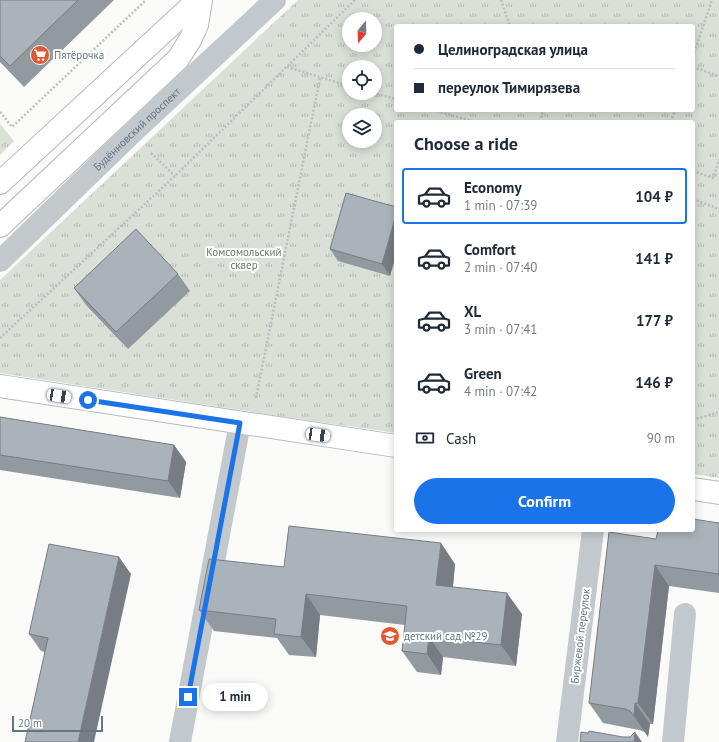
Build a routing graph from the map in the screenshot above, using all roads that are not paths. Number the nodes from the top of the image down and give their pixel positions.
1 (198, 0) edge
2 (202, 0) edge
3 (275, 0) edge
4 (0, 183) edge
5 (0, 226) edge
6 (0, 261) edge
7 (0, 386) edge
8 (240, 423) junction
9 (394, 446) edge
10 (695, 489) edge
11 (719, 493) edge
12 (593, 532) edge
13 (686, 614) dead end
14 (592, 734) edge
15 (568, 736) edge
16 (180, 742) edge
17 (673, 742) edge

1 - 4 main road
2 - 5 main road
3 - 6 street, Будённовский проспект
7 - 8 main road
8 - 9 main road
8 - 16 street
10 - 11 main road
12 - 15 street, Биржевой переулок
13 - 17 street
14 - 15 street

